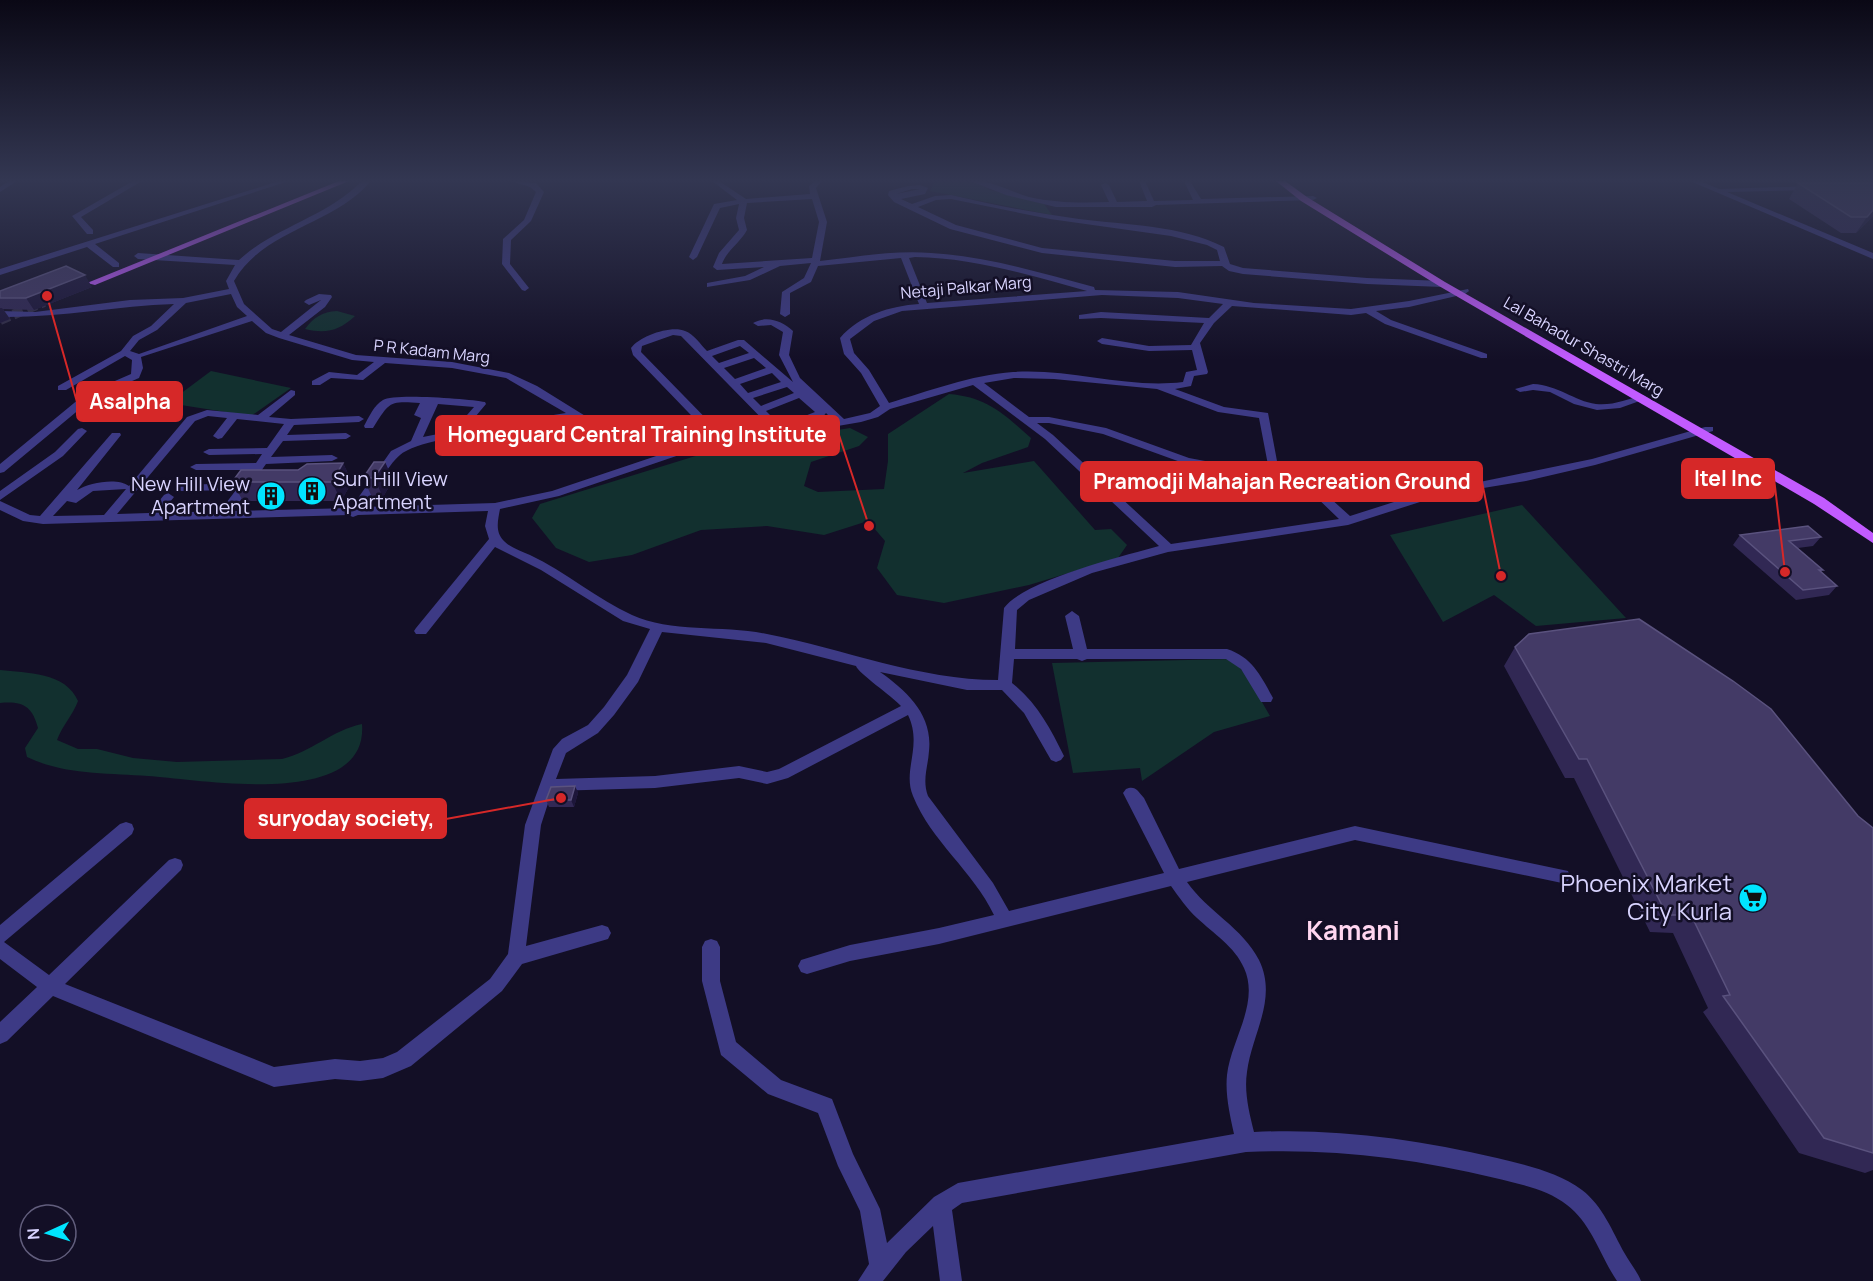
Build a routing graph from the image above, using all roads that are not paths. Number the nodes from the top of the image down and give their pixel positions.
1 (99, 241) edge
2 (176, 241) edge
3 (197, 241) edge
4 (272, 241) edge
5 (507, 241) edge
6 (701, 241) edge
7 (735, 241) edge
8 (819, 241) edge
9 (1001, 241) edge
10 (1203, 241) edge
11 (1378, 241) joint
12 (1835, 241) edge
13 (89, 244) junction
14 (138, 256) junction
15 (904, 256) junction
16 (693, 257) dead end
17 (1873, 257) edge
18 (154, 258) junction
19 (815, 262) junction
20 (240, 263) junction
21 (1224, 263) junction
22 (119, 264) junction
23 (778, 264) junction
24 (131, 268) junction
25 (0, 272) edge
26 (82, 279) edge
27 (92, 283) dead end
28 (1442, 284) junction
29 (710, 285) dead end
30 (525, 288) dead end
31 (234, 291) junction
32 (1102, 292) junction
33 (1462, 292) junction
34 (183, 301) junction
35 (309, 302) dead end
36 (1231, 302) junction
37 (924, 306) junction
38 (1366, 309) junction
39 (0, 314) edge
40 (785, 314) dead end
41 (1082, 317) dead end
42 (252, 318) junction
43 (1211, 321) junction
44 (758, 322) dead end
45 (282, 336) junction
46 (1102, 341) dead end
47 (1196, 347) junction
48 (124, 353) junction
49 (756, 354) junction
50 (143, 355) dead end
51 (704, 355) junction
52 (1484, 356) dead end
53 (382, 361) junction
54 (717, 367) junction
55 (774, 369) junction
56 (975, 381) junction
57 (788, 382) junction
58 (316, 383) dead end
59 (733, 383) junction
60 (1164, 387) junction
61 (62, 388) dead end
62 (1520, 389) dead end
63 (291, 393) dead end
64 (801, 394) junction
65 (746, 397) junction
66 (1643, 398) junction
67 (886, 407) junction
68 (759, 410) junction
69 (574, 415) junction
70 (234, 416) junction
71 (260, 419) junction
72 (294, 419) junction
73 (359, 419) dead end
74 (1028, 420) junction
75 (841, 422) junction
76 (369, 426) dead end
77 (779, 430) junction
78 (82, 431) dead end
79 (1706, 431) junction
80 (457, 434) junction
81 (117, 435) dead end
82 (218, 436) dead end
83 (346, 436) dead end
84 (280, 438) junction
85 (411, 443) junction
86 (724, 443) junction
87 (689, 448) junction
88 (271, 450) junction
89 (209, 452) dead end
90 (332, 458) dead end
91 (262, 463) junction
92 (196, 467) dead end
93 (0, 470) edge
94 (250, 484) junction
95 (1312, 484) junction
96 (123, 486) dead end
97 (181, 488) dead end
98 (1815, 494) junction
99 (0, 496) edge
100 (168, 497) dead end
101 (0, 505) edge
102 (495, 507) junction
103 (353, 513) junction
104 (223, 516) junction
105 (151, 518) junction
106 (107, 519) junction
107 (49, 520) junction
108 (1347, 520) junction
109 (1873, 531) edge
110 (495, 539) junction
111 (1873, 539) edge
112 (1168, 548) junction
113 (1072, 616) dead end
114 (658, 627) junction
115 (421, 631) dead end
116 (1009, 654) junction
117 (1082, 656) junction
118 (851, 660) junction
119 (1005, 685) junction
120 (1266, 698) dead end
121 (911, 707) junction
122 (1056, 756) dead end
123 (548, 785) junction
124 (1131, 792) dead end
125 (126, 829) dead end
126 (175, 865) dead end
127 (1174, 876) junction
128 (1562, 876) dead end
129 (1005, 920) junction
130 (603, 933) dead end
131 (0, 936) edge
132 (711, 947) dead end
133 (0, 949) edge
134 (516, 957) junction
135 (807, 966) dead end
136 (50, 986) junction
137 (0, 1035) edge
138 (1246, 1142) junction
139 (941, 1204) junction
140 (875, 1274) edge
141 (951, 1281) edge
142 (1630, 1281) edge

1 - 13 street
2 - 14 main road
3 - 18 main road
4 - 20 street
5 - 30 street
6 - 16 street
7 - 23 street
8 - 19 street
9 - 21 street
10 - 21 street
11 - 28 main road, Lal Bahadur Shastri Marg
11 - 33 main road, Lal Bahadur Shastri Marg
12 - 17 street
13 - 22 street
13 - 25 street
14 - 18 street
14 - 22 main road
15 - 19 street
15 - 32 street
15 - 37 street
18 - 20 street
18 - 24 main road
19 - 23 street
19 - 40 street
20 - 31 street
21 - 28 street
22 - 24 main road
22 - 26 main road
23 - 29 street
24 - 27 main road
28 - 33 main road, Lal Bahadur Shastri Marg
31 - 34 street
31 - 42 street, P R Kadam Marg
32 - 36 street, Netaji Palkar Marg
32 - 37 street, Netaji Palkar Marg
33 - 38 street, Netaji Palkar Marg
33 - 66 main road, Lal Bahadur Shastri Marg
33 - 79 main road, Lal Bahadur Shastri Marg
34 - 39 street
34 - 48 street
35 - 45 street
36 - 38 street, Netaji Palkar Marg
36 - 43 street
37 - 67 street, Netaji Palkar Marg
38 - 52 street
41 - 43 street
42 - 45 street, P R Kadam Marg
42 - 50 street
43 - 47 street
44 - 75 street
45 - 53 street, P R Kadam Marg
46 - 47 street
47 - 60 street
48 - 61 street
48 - 93 street
49 - 51 street
49 - 54 street
49 - 55 street
51 - 54 street
51 - 86 street
53 - 58 street
53 - 69 street, P R Kadam Marg
54 - 59 street
55 - 57 street
55 - 59 street
56 - 60 street, P R Kadam Marg
56 - 67 street, P R Kadam Marg
56 - 74 street
57 - 64 street
57 - 65 street
59 - 65 street
60 - 95 street
62 - 66 street
63 - 71 street
64 - 68 street
64 - 77 street
65 - 68 street
66 - 79 main road, Lal Bahadur Shastri Marg
67 - 75 street, P R Kadam Marg
68 - 77 street
69 - 80 street
69 - 87 street, P R Kadam Marg
70 - 71 street
70 - 82 street
70 - 106 street
71 - 72 street
72 - 73 street
72 - 84 street
74 - 95 street
74 - 112 street
75 - 77 street, P R Kadam Marg
76 - 85 street
77 - 86 street, P R Kadam Marg
78 - 99 street
79 - 98 main road, Lal Bahadur Shastri Marg
79 - 108 street
80 - 85 street
80 - 85 street
81 - 107 street
83 - 84 street
84 - 88 street
85 - 103 street
86 - 87 street, P R Kadam Marg
87 - 102 street
88 - 89 street
88 - 91 street
90 - 91 street
91 - 92 street
91 - 94 street
94 - 97 street
94 - 104 street
95 - 108 street
96 - 107 street
98 - 109 main road, Lal Bahadur Shastri Marg
98 - 111 main road, Lal Bahadur Shastri Marg
100 - 105 street
101 - 107 street
102 - 103 street
102 - 110 street
103 - 104 street
104 - 105 street
105 - 106 street
106 - 107 street
108 - 112 street
110 - 114 street
110 - 115 street
112 - 116 street
113 - 117 street
114 - 118 street
114 - 123 street
116 - 117 street
116 - 119 street
117 - 120 street
118 - 119 street
118 - 121 street
119 - 122 street
121 - 123 street
121 - 129 street
123 - 134 street
124 - 127 street
125 - 131 street
126 - 136 street
127 - 128 street
127 - 129 street
127 - 138 street
129 - 135 street
130 - 134 street
132 - 140 street
133 - 136 street
134 - 136 street
136 - 137 street
138 - 139 street
138 - 142 street
139 - 140 street
139 - 141 street

